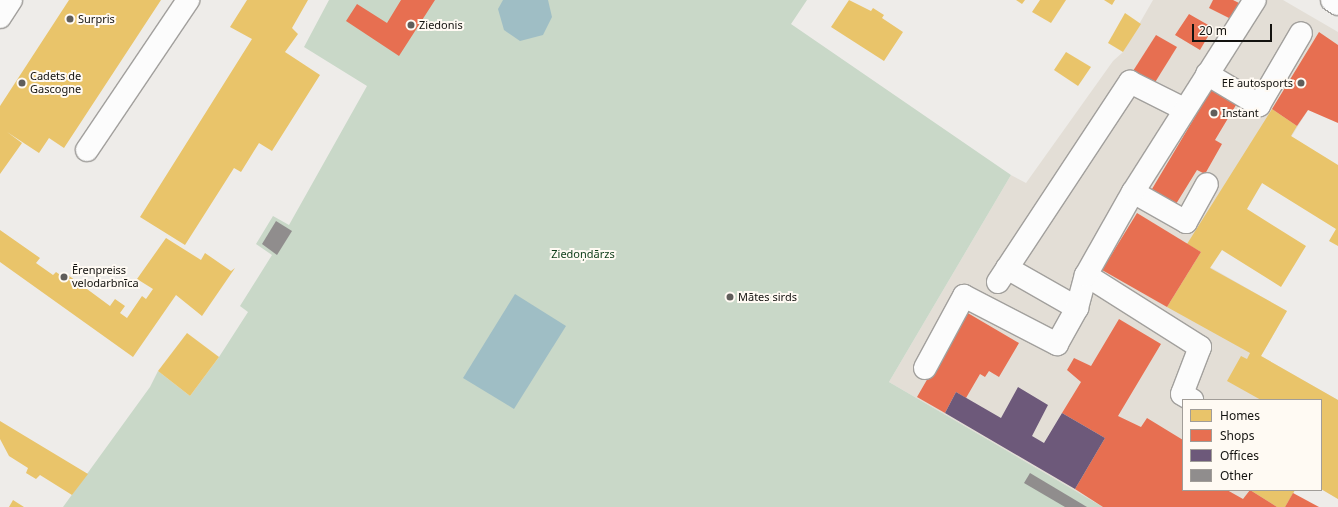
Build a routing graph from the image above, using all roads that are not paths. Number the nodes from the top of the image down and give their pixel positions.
1 (11, 0) edge
2 (188, 0) edge
3 (1255, 0) edge
4 (1332, 0) edge
5 (1338, 4) edge
6 (0, 17) edge
7 (1301, 33) dead end
8 (1207, 74) junction
9 (1184, 109) junction
10 (87, 150) dead end
11 (1207, 184) dead end
12 (1133, 192) junction
13 (1086, 275) junction
14 (1077, 308) junction
15 (925, 368) dead end
16 (1190, 399) edge

1 - 6 main road
2 - 10 main road
3 - 8 main road
4 - 5 main road
7 - 8 main road
8 - 9 main road
9 - 12 main road
9 - 14 main road
11 - 12 main road
12 - 13 main road
13 - 14 main road
13 - 16 main road
14 - 15 main road

